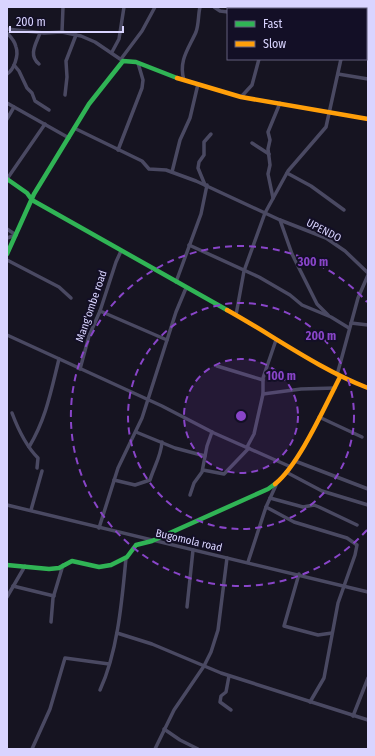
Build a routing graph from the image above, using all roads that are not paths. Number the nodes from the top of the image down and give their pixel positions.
1 (63, 7) edge
2 (124, 7) edge
3 (155, 7) edge
4 (200, 7) edge
5 (214, 7) edge
6 (227, 12) edge
7 (7, 29) edge
8 (40, 32) junction
9 (62, 32) junction
10 (7, 33) edge
11 (76, 35) junction
12 (112, 52) junction
13 (122, 60) junction
14 (259, 60) edge
15 (341, 60) edge
16 (138, 63) junction
17 (39, 64) dead end
18 (14, 65) junction
19 (7, 74) edge
20 (338, 74) junction
21 (368, 79) edge
22 (184, 80) junction
23 (198, 84) junction
24 (65, 95) dead end
25 (241, 97) junction
26 (280, 103) junction
27 (7, 104) edge
28 (14, 107) junction
29 (49, 110) dead end
30 (330, 114) junction
31 (7, 119) edge
32 (368, 119) edge
33 (45, 124) junction
34 (74, 128) junction
35 (211, 134) dead end
36 (69, 138) junction
37 (252, 143) dead end
38 (118, 150) junction
39 (269, 154) junction
40 (172, 172) junction
41 (287, 173) junction
42 (7, 179) edge
43 (206, 185) junction
44 (273, 199) junction
45 (32, 200) junction
46 (344, 210) dead end
47 (265, 213) junction
48 (280, 220) junction
49 (7, 229) edge
50 (16, 235) junction
51 (7, 238) edge
52 (189, 246) junction
53 (122, 250) junction
54 (7, 254) edge
55 (7, 260) edge
56 (244, 271) junction
57 (368, 274) edge
58 (176, 282) junction
59 (186, 288) junction
60 (72, 298) dead end
61 (100, 310) junction
62 (236, 315) junction
63 (330, 317) junction
64 (351, 323) junction
65 (368, 325) edge
66 (349, 328) junction
67 (7, 335) edge
68 (167, 340) junction
69 (276, 340) junction
70 (59, 359) junction
71 (217, 366) dead end
72 (80, 369) junction
73 (338, 376) junction
74 (263, 380) junction
75 (335, 388) junction
76 (368, 388) edge
77 (262, 394) junction
78 (148, 400) junction
79 (12, 413) dead end
80 (319, 417) junction
81 (136, 432) junction
82 (212, 432) junction
83 (362, 437) dead end
84 (162, 442) junction
85 (29, 448) junction
86 (248, 448) junction
87 (205, 456) junction
88 (295, 461) junction
89 (291, 467) junction
90 (37, 468) dead end
91 (203, 470) junction
92 (42, 471) dead end
93 (286, 472) junction
94 (114, 480) junction
95 (277, 483) junction
96 (368, 489) edge
97 (190, 495) dead end
98 (270, 498) junction
99 (7, 504) edge
100 (368, 505) edge
101 (266, 507) junction
102 (31, 510) junction
103 (357, 525) dead end
104 (99, 528) junction
105 (152, 541) junction
106 (193, 550) junction
107 (126, 558) junction
108 (227, 558) junction
109 (248, 562) junction
110 (7, 565) edge
111 (25, 566) junction
112 (63, 566) junction
113 (299, 574) junction
114 (13, 586) junction
115 (344, 586) junction
116 (368, 592) edge
117 (54, 596) junction
118 (7, 597) edge
119 (187, 607) dead end
120 (51, 622) dead end
121 (116, 633) junction
122 (332, 633) junction
123 (109, 664) junction
124 (204, 666) junction
125 (229, 676) junction
126 (368, 678) edge
127 (100, 690) dead end
128 (310, 702) junction
129 (231, 710) dead end
130 (353, 716) junction
131 (368, 720) edge
132 (164, 729) junction
133 (32, 749) edge
134 (156, 749) edge
135 (198, 749) edge

1 - 9 street
2 - 12 street
3 - 13 street
4 - 22 street
5 - 6 street
7 - 8 street
8 - 9 street
8 - 17 street
9 - 11 street
10 - 18 street
11 - 12 street
11 - 24 street
12 - 13 street
13 - 16 street
13 - 34 street
14 - 25 street
15 - 20 street
16 - 22 street
16 - 38 street
18 - 19 street
18 - 29 street
20 - 21 street
20 - 30 street
22 - 23 street
23 - 25 street
23 - 40 street
25 - 26 street
26 - 30 street
26 - 39 street
27 - 28 street
28 - 31 street
28 - 33 street
30 - 32 street
30 - 41 street
33 - 36 street
33 - 42 street
34 - 36 street
34 - 38 street, UPENDO
35 - 43 street
36 - 45 street
37 - 39 street
38 - 40 street, UPENDO
39 - 44 street
40 - 43 street, UPENDO
41 - 44 street
41 - 46 street
42 - 45 street
43 - 47 street, UPENDO
43 - 52 street
44 - 47 street
45 - 50 street
45 - 53 street
47 - 48 street, UPENDO
47 - 56 street
48 - 57 street, UPENDO
48 - 63 street
49 - 50 street
50 - 51 street
50 - 54 street
52 - 56 street
52 - 58 street
53 - 58 street
53 - 61 street, Mang'ombe road
55 - 60 street
56 - 62 street
56 - 63 street
57 - 64 street
58 - 59 street
59 - 62 street
59 - 68 street
61 - 68 street
61 - 72 street, Mang'ombe road
62 - 69 street
63 - 66 street
64 - 65 street
64 - 66 street
66 - 73 street
67 - 70 street
68 - 78 street
69 - 73 street
69 - 74 street
70 - 72 street
70 - 85 street
71 - 74 street
72 - 78 street
73 - 75 street
73 - 76 street
74 - 77 street
75 - 77 street
75 - 80 street
77 - 86 street
78 - 81 street
78 - 82 street
79 - 85 street
80 - 83 street
80 - 88 street
81 - 84 street
81 - 94 street
82 - 86 street
82 - 87 street
84 - 87 street
84 - 94 street
85 - 90 street
86 - 89 street
86 - 91 street
87 - 91 street
88 - 89 street
88 - 96 street
89 - 93 street
91 - 97 street
92 - 102 street
93 - 95 street
93 - 100 street
94 - 104 street
95 - 98 street
95 - 105 street
98 - 101 street
98 - 103 street
99 - 102 street, Bugomola road
101 - 109 street
101 - 115 street
102 - 104 street, Bugomola road
104 - 105 street, Bugomola road
105 - 106 street, Bugomola road
105 - 107 street
106 - 108 street, Bugomola road
106 - 119 street
107 - 112 street
107 - 121 street
108 - 109 street, Bugomola road
108 - 124 street
109 - 113 street, Bugomola road
110 - 111 street
111 - 112 street
111 - 114 street
112 - 117 street
113 - 115 street, Bugomola road
113 - 122 street
114 - 117 street
114 - 118 street
115 - 116 street, Bugomola road
115 - 122 street
117 - 120 street
121 - 123 street
121 - 124 street
122 - 128 street
123 - 127 street
123 - 133 street
124 - 125 street
124 - 132 street
125 - 128 street
125 - 129 street
126 - 130 street
128 - 130 street
130 - 131 street
132 - 134 street
132 - 135 street

